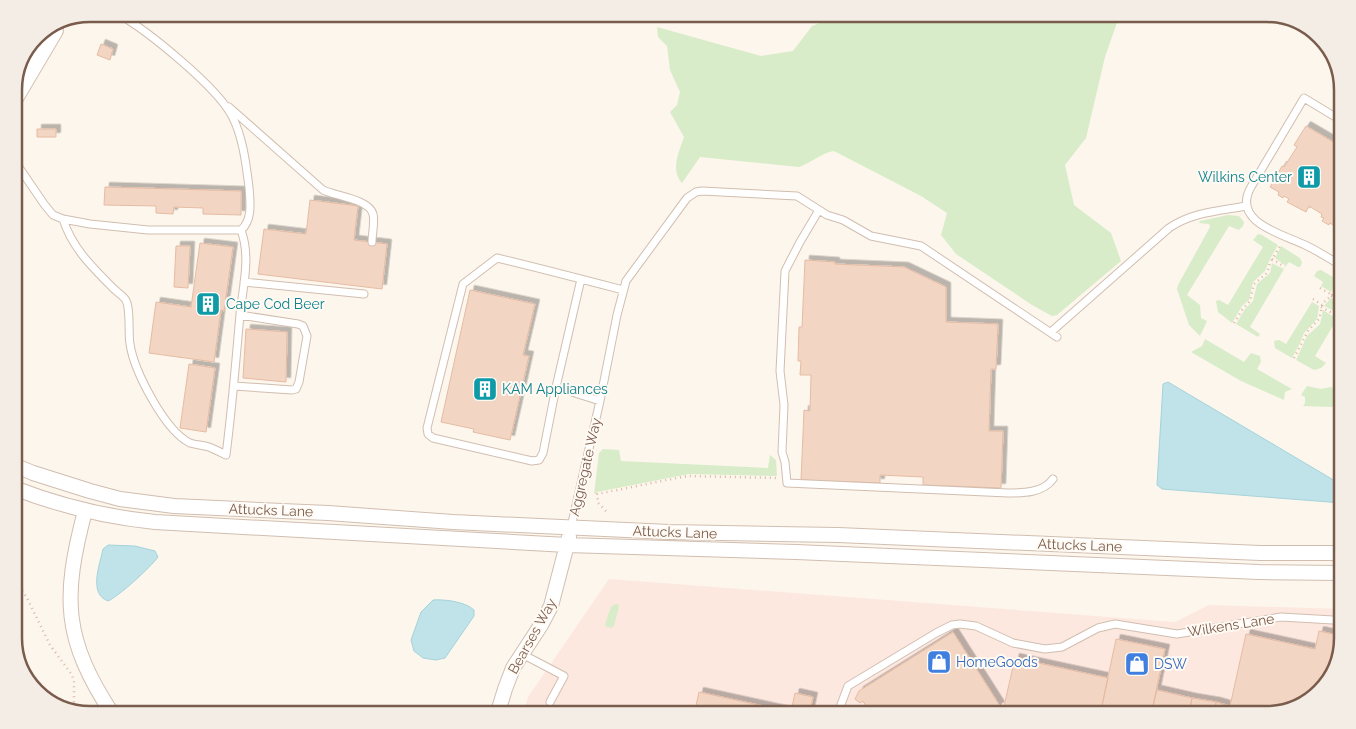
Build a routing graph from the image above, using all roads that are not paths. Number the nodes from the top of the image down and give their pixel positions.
1 (129, 22) edge
2 (49, 37) edge
3 (24, 79) edge
4 (221, 100) junction
5 (1333, 115) edge
6 (23, 173) edge
7 (1246, 206) junction
8 (819, 210) junction
9 (63, 219) junction
10 (241, 230) junction
11 (372, 242) dead end
12 (1333, 261) edge
13 (581, 279) junction
14 (244, 282) junction
15 (623, 290) junction
16 (364, 294) dead end
17 (240, 315) junction
18 (234, 386) junction
19 (556, 387) junction
20 (600, 400) junction
21 (23, 469) edge
22 (1053, 479) dead end
23 (23, 491) edge
24 (85, 511) junction
25 (571, 527) junction
26 (567, 545) junction
27 (1334, 553) edge
28 (1334, 573) edge
29 (1334, 620) edge
30 (522, 654) junction
31 (550, 702) dead end
32 (107, 706) edge
33 (500, 706) edge
34 (840, 706) edge

1 - 4 lane
2 - 3 main road
4 - 10 lane
4 - 11 lane
5 - 7 lane
6 - 9 lane
7 - 8 lane
7 - 12 lane
8 - 15 lane, Aggregate Way
8 - 22 lane
9 - 10 lane
9 - 18 lane
10 - 14 lane
13 - 15 lane
13 - 19 lane
13 - 19 lane
14 - 16 lane
14 - 17 lane
15 - 20 lane, Aggregate Way
17 - 18 lane
17 - 18 lane
19 - 20 lane
20 - 25 lane, Aggregate Way
21 - 25 street, Attucks Lane
23 - 24 street, Attucks Lane
24 - 26 street, Attucks Lane
24 - 32 street
25 - 26 street, Bearses Way
25 - 27 street, Attucks Lane
26 - 28 street, Attucks Lane
26 - 30 street, Bearses Way
29 - 34 lane, Wilkens Lane
30 - 31 lane
30 - 33 street, Bearses Way

